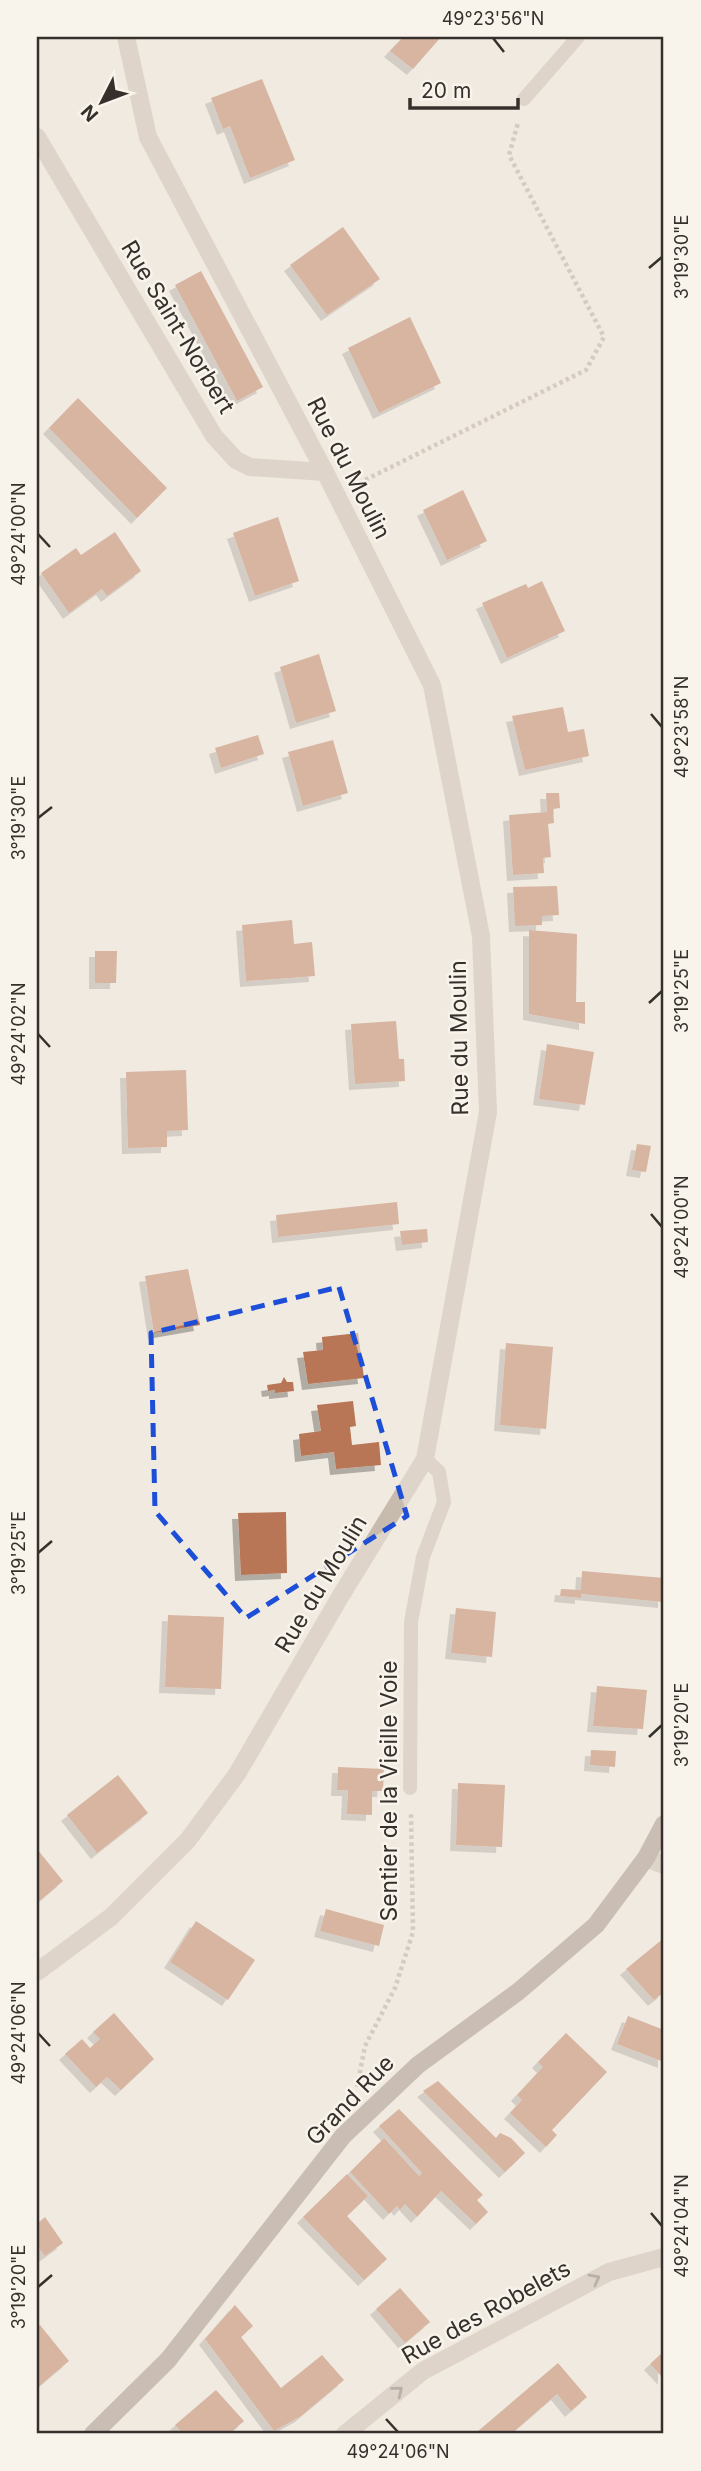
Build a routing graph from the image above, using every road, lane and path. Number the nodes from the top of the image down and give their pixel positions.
1 (126, 37) edge
2 (578, 37) edge
3 (524, 99) joint
4 (37, 137) edge
5 (325, 472) junction
6 (336, 494) junction
7 (425, 1459) junction
8 (410, 1788) joint
9 (664, 1825) edge
10 (646, 1858) junction
11 (664, 1865) edge
12 (37, 1972) edge
13 (358, 2123) junction
14 (664, 2257) edge
15 (93, 2434) edge
16 (345, 2434) edge

1 - 5 street, Rue du Moulin
2 - 3 lane
3 - 6 path
4 - 5 street, Rue Saint-Norbert
5 - 6 street, Rue du Moulin
6 - 7 street, Rue du Moulin
7 - 8 lane, Sentier de la Vieille Voie
7 - 12 street, Rue du Moulin
8 - 13 path, Sentier de la Vieille Voie
9 - 10 street, Grand Rue
10 - 11 street
10 - 13 street, Grand Rue
13 - 15 street, Grand Rue
16 -> 14 street, Rue des Robelets

